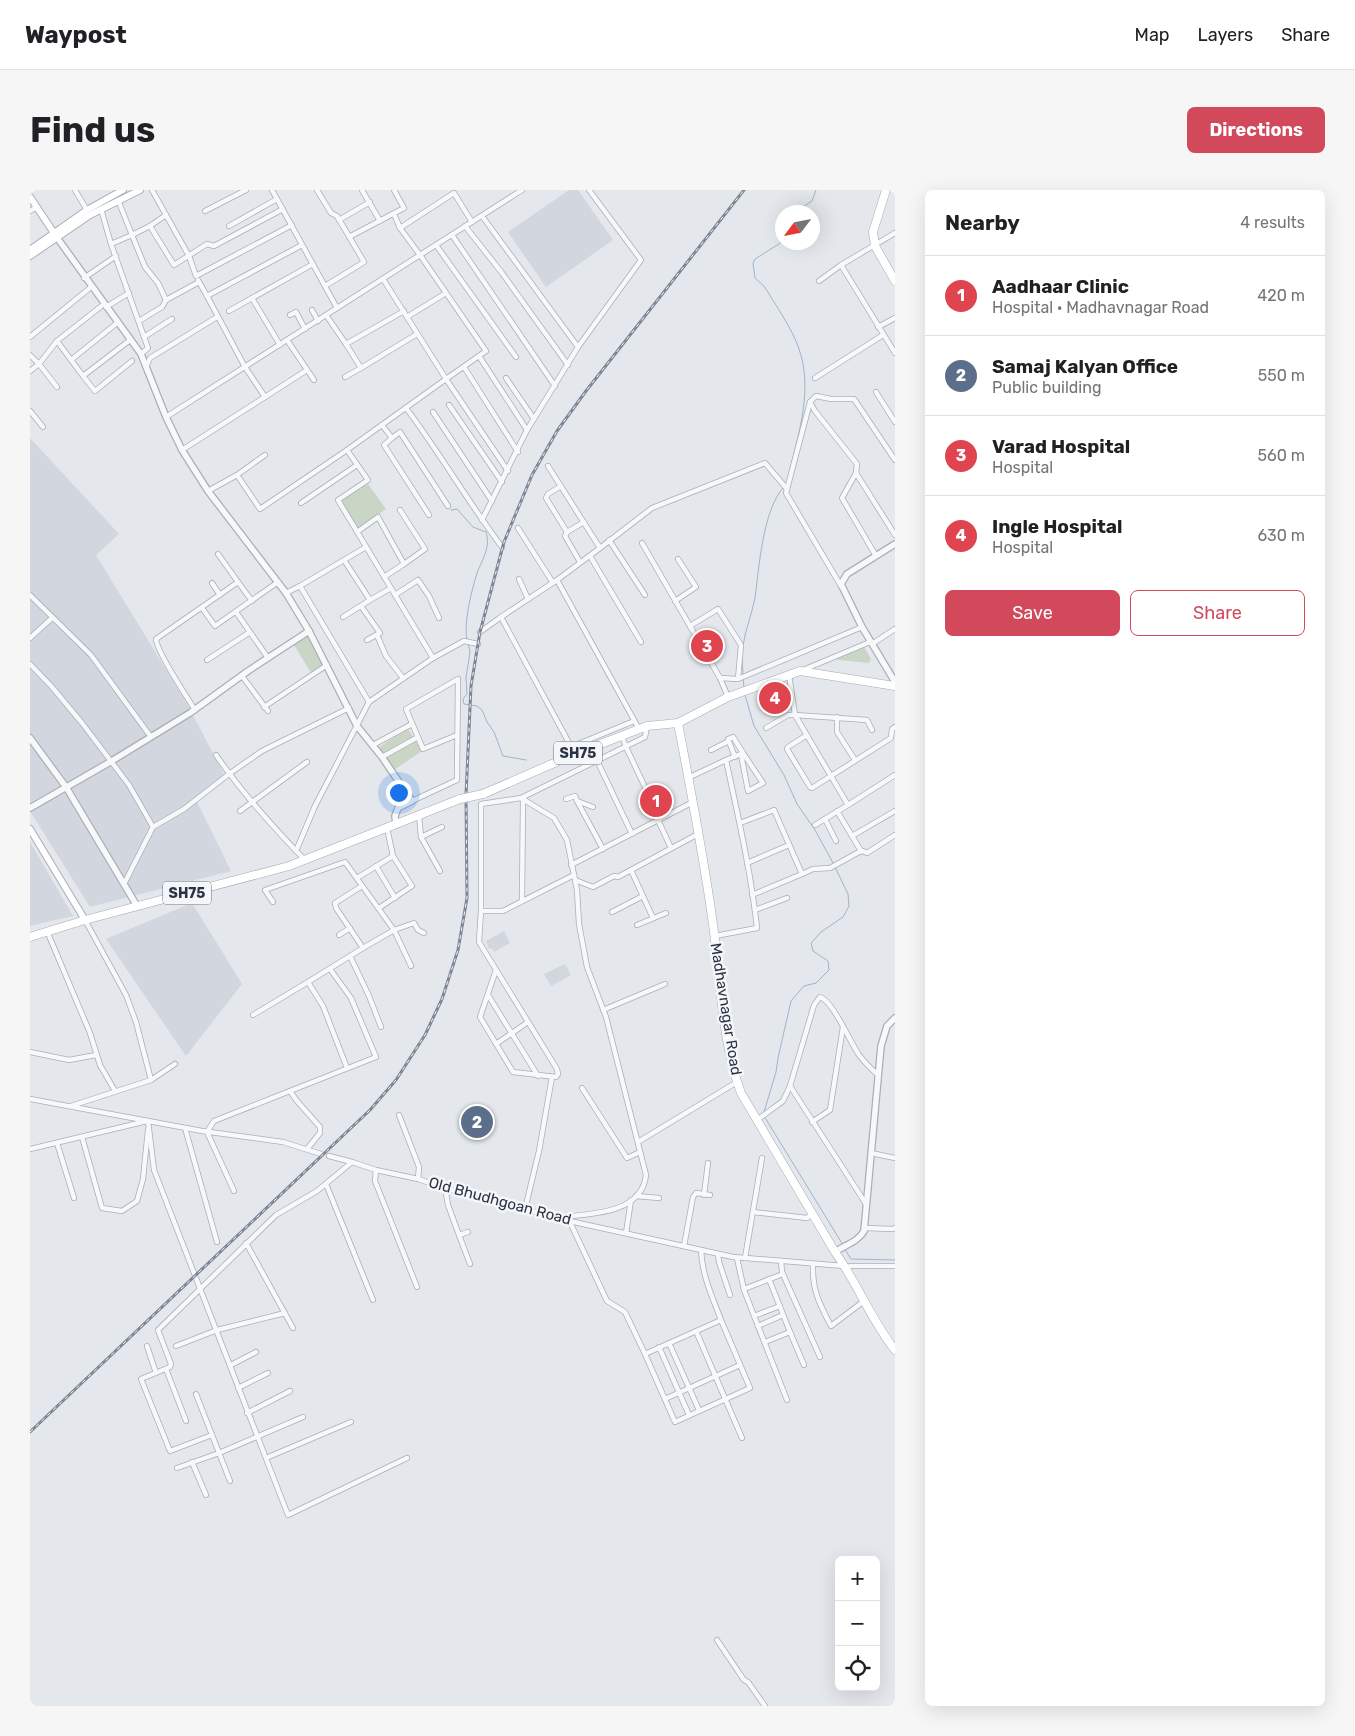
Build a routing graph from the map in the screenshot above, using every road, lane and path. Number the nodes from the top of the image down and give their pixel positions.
1 (75, 190) edge
2 (140, 190) edge
3 (152, 190) edge
4 (246, 190) edge
5 (272, 190) edge
6 (318, 190) edge
7 (362, 190) edge
8 (394, 190) edge
9 (522, 190) edge
10 (589, 190) edge
11 (886, 190) edge
12 (119, 193) edge
13 (30, 197) edge
14 (277, 199) junction
15 (370, 202) junction
16 (36, 207) junction
17 (101, 209) junction
18 (283, 209) junction
19 (87, 210) junction
20 (30, 211) edge
21 (206, 211) dead end
22 (394, 214) junction
23 (166, 215) junction
24 (482, 216) junction
25 (339, 220) junction
26 (380, 221) junction
27 (472, 222) junction
28 (150, 226) junction
29 (229, 226) dead end
30 (292, 226) junction
31 (465, 226) junction
32 (400, 228) junction
33 (895, 233) edge
34 (132, 235) junction
35 (452, 235) junction
36 (56, 236) junction
37 (349, 237) junction
38 (111, 244) junction
39 (302, 245) junction
40 (436, 245) junction
41 (875, 246) junction
42 (30, 250) edge
43 (420, 255) junction
44 (30, 256) edge
45 (116, 256) junction
46 (188, 256) junction
47 (313, 264) junction
48 (841, 265) junction
49 (196, 276) junction
50 (84, 278) junction
51 (383, 279) junction
52 (819, 281) dead end
53 (895, 281) edge
54 (199, 282) junction
55 (325, 286) junction
56 (91, 287) junction
57 (129, 293) junction
58 (446, 293) junction
59 (207, 296) junction
60 (252, 298) junction
61 (166, 300) junction
62 (105, 305) junction
63 (337, 308) junction
64 (312, 310) dead end
65 (229, 311) dead end
66 (404, 311) junction
67 (290, 315) dead end
68 (326, 315) junction
69 (217, 317) junction
70 (407, 317) junction
71 (895, 318) edge
72 (172, 319) dead end
73 (318, 320) junction
74 (138, 321) junction
75 (118, 323) junction
76 (878, 327) junction
77 (305, 329) junction
78 (418, 334) junction
79 (883, 335) junction
80 (30, 337) edge
81 (144, 338) junction
82 (130, 340) junction
83 (287, 340) junction
84 (57, 341) junction
85 (346, 344) junction
86 (280, 345) junction
87 (578, 347) junction
88 (148, 348) junction
89 (895, 353) edge
90 (140, 354) junction
91 (30, 355) edge
92 (478, 356) junction
93 (516, 357) dead end
94 (150, 358) junction
95 (70, 360) junction
96 (132, 361) dead end
97 (39, 364) junction
98 (568, 365) junction
99 (146, 367) junction
100 (245, 367) junction
101 (464, 367) junction
102 (361, 368) junction
103 (307, 370) junction
104 (30, 371) edge
105 (83, 376) junction
106 (345, 377) dead end
107 (506, 378) dead end
108 (815, 378) dead end
109 (446, 379) junction
110 (314, 380) dead end
111 (554, 386) junction
112 (57, 387) dead end
113 (876, 392) dead end
114 (265, 397) junction
115 (810, 402) junction
116 (449, 405) dead end
117 (406, 408) junction
118 (30, 411) edge
119 (433, 412) dead end
120 (166, 417) junction
121 (534, 419) junction
122 (895, 422) edge
123 (382, 424) junction
124 (43, 427) dead end
125 (528, 430) junction
126 (392, 438) junction
127 (182, 450) junction
128 (347, 450) junction
129 (518, 452) junction
130 (265, 455) dead end
131 (895, 460) edge
132 (357, 465) junction
133 (548, 466) dead end
134 (508, 472) junction
135 (856, 473) junction
136 (238, 475) junction
137 (502, 482) junction
138 (561, 486) junction
139 (787, 489) junction
140 (208, 491) junction
141 (492, 501) junction
142 (301, 502) dead end
143 (448, 506) dead end
144 (400, 510) dead end
145 (429, 516) dead end
146 (482, 520) junction
147 (584, 522) junction
148 (518, 528) dead end
149 (356, 532) junction
150 (567, 532) junction
151 (895, 535) edge
152 (610, 540) junction
153 (642, 543) dead end
154 (895, 544) edge
155 (366, 547) junction
156 (502, 547) dead end
157 (600, 548) junction
158 (218, 554) dead end
159 (590, 556) junction
160 (876, 556) junction
161 (678, 559) dead end
162 (344, 560) junction
163 (580, 562) junction
164 (404, 564) junction
165 (384, 577) junction
166 (519, 579) dead end
167 (238, 582) junction
168 (278, 582) junction
169 (555, 582) junction
170 (212, 583) dead end
171 (300, 586) junction
172 (842, 587) junction
173 (391, 588) junction
174 (286, 593) junction
175 (30, 595) edge
176 (220, 595) junction
177 (395, 595) junction
178 (645, 595) dead end
179 (528, 599) junction
180 (370, 600) junction
181 (252, 601) junction
182 (675, 601) junction
183 (361, 606) junction
184 (202, 608) junction
185 (236, 612) junction
186 (343, 617) dead end
187 (501, 617) junction
188 (52, 618) junction
189 (439, 618) dead end
190 (690, 626) junction
191 (862, 628) junction
192 (895, 629) edge
193 (309, 631) junction
194 (250, 632) junction
195 (480, 632) dead end
196 (377, 635) junction
197 (30, 638) edge
198 (368, 640) dead end
199 (641, 642) dead end
200 (871, 643) junction
201 (478, 644) dead end
202 (268, 658) junction
203 (433, 658) junction
204 (207, 660) dead end
205 (30, 664) edge
206 (327, 665) junction
207 (800, 672) junction
208 (789, 675) junction
209 (242, 676) junction
210 (402, 678) junction
211 (720, 678) junction
212 (738, 679) junction
213 (895, 684) edge
214 (728, 698) junction
215 (369, 702) junction
216 (349, 708) junction
217 (195, 710) junction
218 (795, 715) junction
219 (837, 718) junction
220 (634, 722) junction
221 (678, 723) junction
222 (412, 724) junction
223 (357, 726) junction
224 (643, 727) junction
225 (895, 727) edge
226 (766, 728) dead end
227 (872, 730) dead end
228 (457, 734) junction
229 (807, 735) junction
230 (151, 736) junction
231 (622, 736) junction
232 (418, 737) junction
233 (30, 738) edge
234 (728, 741) junction
235 (373, 745) junction
236 (570, 747) junction
237 (626, 747) junction
238 (591, 748) junction
239 (711, 750) dead end
240 (575, 754) junction
241 (742, 754) junction
242 (216, 755) dead end
243 (382, 757) junction
244 (735, 757) junction
245 (726, 760) junction
246 (855, 760) junction
247 (597, 761) junction
248 (110, 762) junction
249 (307, 762) dead end
250 (229, 774) junction
251 (895, 775) edge
252 (831, 776) junction
253 (688, 778) junction
254 (66, 787) junction
255 (522, 798) junction
256 (566, 798) dead end
257 (412, 801) junction
258 (577, 801) junction
259 (253, 802) junction
260 (693, 802) junction
261 (848, 804) junction
262 (593, 807) dead end
263 (30, 808) edge
264 (240, 811) dead end
265 (837, 811) junction
266 (895, 811) edge
267 (419, 815) junction
268 (825, 819) junction
269 (659, 820) junction
270 (740, 824) junction
271 (396, 825) junction
272 (815, 825) dead end
273 (153, 827) junction
274 (442, 827) dead end
275 (387, 828) junction
276 (30, 829) edge
277 (632, 834) junction
278 (698, 834) junction
279 (895, 835) edge
280 (852, 836) junction
281 (421, 837) junction
282 (836, 841) dead end
283 (789, 845) junction
284 (672, 848) junction
285 (603, 849) junction
286 (296, 851) junction
287 (861, 851) junction
288 (393, 856) junction
289 (305, 860) junction
290 (747, 863) junction
291 (571, 865) junction
292 (376, 866) junction
293 (631, 870) junction
294 (440, 872) dead end
295 (802, 874) junction
296 (357, 878) junction
297 (575, 878) junction
298 (124, 884) junction
299 (362, 886) junction
300 (752, 895) junction
301 (644, 896) junction
302 (396, 898) junction
303 (786, 898) dead end
304 (522, 901) junction
305 (273, 902) dead end
306 (137, 906) junction
307 (379, 908) junction
308 (755, 910) junction
309 (480, 911) junction
310 (612, 912) dead end
311 (666, 912) dead end
312 (653, 918) junction
313 (86, 920) junction
314 (637, 925) dead end
315 (350, 928) junction
316 (394, 930) junction
317 (48, 931) junction
318 (424, 933) dead end
319 (339, 935) dead end
320 (30, 936) edge
321 (714, 936) junction
322 (363, 948) junction
323 (350, 956) junction
324 (412, 966) dead end
325 (330, 969) junction
326 (496, 970) junction
327 (308, 982) junction
328 (665, 984) dead end
329 (488, 994) junction
330 (603, 1010) junction
331 (253, 1015) dead end
332 (895, 1018) edge
333 (528, 1022) junction
334 (381, 1026) dead end
335 (844, 1027) junction
336 (512, 1033) junction
337 (496, 1044) junction
338 (30, 1052) edge
339 (96, 1055) junction
340 (175, 1064) dead end
341 (347, 1068) junction
342 (878, 1075) junction
343 (538, 1076) junction
344 (552, 1077) junction
345 (151, 1080) junction
346 (737, 1082) junction
347 (790, 1086) junction
348 (582, 1088) dead end
349 (115, 1091) junction
350 (290, 1091) junction
351 (30, 1099) edge
352 (70, 1106) junction
353 (399, 1115) dead end
354 (757, 1120) junction
355 (148, 1121) junction
356 (812, 1122) junction
357 (185, 1128) junction
358 (208, 1132) junction
359 (82, 1137) junction
360 (638, 1142) junction
361 (57, 1143) junction
362 (30, 1149) edge
363 (307, 1150) junction
364 (640, 1152) junction
365 (872, 1153) junction
366 (321, 1154) dead end
367 (329, 1156) dead end
368 (762, 1158) dead end
369 (895, 1158) edge
370 (352, 1162) junction
371 (708, 1163) dead end
372 (376, 1170) junction
373 (418, 1179) junction
374 (326, 1184) junction
375 (445, 1188) junction
376 (234, 1191) dead end
377 (704, 1194) junction
378 (710, 1195) dead end
379 (636, 1196) junction
380 (74, 1198) dead end
381 (659, 1198) dead end
382 (631, 1200) junction
383 (867, 1205) junction
384 (525, 1209) junction
385 (753, 1212) junction
386 (813, 1213) junction
387 (557, 1217) junction
388 (570, 1220) junction
389 (864, 1228) junction
390 (894, 1229) edge
391 (468, 1232) dead end
392 (626, 1233) junction
393 (459, 1236) junction
394 (217, 1242) dead end
395 (246, 1243) junction
396 (684, 1246) junction
397 (841, 1249) junction
398 (701, 1250) junction
399 (718, 1254) junction
400 (737, 1258) junction
401 (745, 1258) junction
402 (781, 1261) junction
403 (470, 1264) dead end
404 (813, 1264) junction
405 (895, 1266) edge
406 (846, 1267) junction
407 (783, 1274) junction
408 (769, 1280) junction
409 (418, 1286) dead end
410 (744, 1289) junction
411 (200, 1290) junction
412 (730, 1295) dead end
413 (373, 1300) dead end
414 (864, 1301) junction
415 (780, 1306) junction
416 (285, 1313) junction
417 (783, 1315) junction
418 (754, 1316) junction
419 (722, 1320) junction
420 (758, 1326) junction
421 (293, 1328) dead end
422 (217, 1330) junction
423 (696, 1331) junction
424 (790, 1332) junction
425 (764, 1342) junction
426 (669, 1343) junction
427 (147, 1346) dead end
428 (176, 1346) dead end
429 (659, 1348) junction
430 (895, 1350) edge
431 (256, 1352) dead end
432 (644, 1354) junction
433 (820, 1357) dead end
434 (231, 1364) junction
435 (740, 1365) junction
436 (804, 1365) dead end
437 (166, 1369) junction
438 (156, 1373) junction
439 (268, 1373) dead end
440 (716, 1376) junction
441 (238, 1388) junction
442 (690, 1388) junction
443 (290, 1391) dead end
444 (679, 1392) junction
445 (196, 1394) dead end
446 (665, 1399) junction
447 (725, 1399) junction
448 (787, 1400) dead end
449 (699, 1410) junction
450 (247, 1413) junction
451 (689, 1415) junction
452 (303, 1417) dead end
453 (186, 1421) dead end
454 (352, 1422) dead end
455 (212, 1435) junction
456 (257, 1437) junction
457 (742, 1438) dead end
458 (219, 1453) junction
459 (266, 1458) junction
460 (407, 1458) dead end
461 (192, 1462) junction
462 (177, 1468) dead end
463 (230, 1480) dead end
464 (206, 1494) dead end
465 (717, 1640) dead end
466 (765, 1706) edge

1 - 19 street
2 - 12 main road
3 - 23 street
4 - 21 street
5 - 14 street
6 - 25 street
7 - 15 street
8 - 22 street
9 - 24 street
10 - 87 street
11 - 41 main road
12 - 17 main road
12 - 19 main road
12 - 34 street
13 - 16 main road
14 - 18 street
14 - 29 street
15 - 25 street
15 - 26 street
16 - 20 street
16 - 36 main road
17 - 36 main road
17 - 38 street
18 - 30 street
18 - 46 street
19 - 36 main road
22 - 26 street
22 - 32 street
23 - 28 street
23 - 46 street
24 - 27 street
24 - 87 street
25 - 37 street
26 - 37 street
27 - 31 street
27 - 32 street
28 - 34 street
28 - 46 street
30 - 39 street
30 - 49 street
31 - 35 street
31 - 98 street
32 - 43 street
33 - 41 street
34 - 38 street
34 - 61 street
35 - 40 street
35 - 111 street
36 - 42 main road
36 - 44 main road
36 - 50 street
37 - 55 street
38 - 45 street
39 - 47 street
39 - 59 street
40 - 43 street
40 - 93 street
41 - 48 street
41 - 53 main road
43 - 51 street
43 - 58 street
45 - 50 street
45 - 57 street
46 - 49 street
47 - 55 street
47 - 60 street
48 - 52 street
48 - 76 street
49 - 54 street
50 - 56 street
51 - 63 street
51 - 66 street
54 - 59 street
54 - 61 street
55 - 63 street
56 - 62 street
56 - 80 street
57 - 62 street
57 - 74 street
58 - 70 street
58 - 92 street
59 - 69 street
60 - 65 street
60 - 86 street
61 - 74 street
62 - 75 street
62 - 84 street
63 - 68 street
64 - 73 street
66 - 70 street
66 - 85 street
67 - 77 street
68 - 73 street
68 - 85 street
69 - 94 street
69 - 100 street
70 - 78 street
71 - 76 street
72 - 81 street
73 - 77 street
74 - 81 street
75 - 82 street
75 - 95 street
76 - 79 street
77 - 83 street
78 - 102 street
78 - 109 street
79 - 89 street
79 - 108 street
81 - 88 street
82 - 90 street
82 - 105 street
83 - 86 street
83 - 103 street
84 - 95 street
84 - 97 street
85 - 102 street
86 - 100 street
87 - 98 street
88 - 90 street
88 - 94 street
90 - 99 street
91 - 97 street
92 - 101 street
92 - 125 street
94 - 99 street
95 - 105 street
96 - 105 street
97 - 104 street
97 - 112 street
98 - 111 street
99 - 120 street
100 - 114 street
100 - 120 street
101 - 109 street
101 - 129 street
102 - 106 street
103 - 110 street
103 - 114 street
107 - 121 street
109 - 117 street
109 - 134 street
111 - 121 street
113 - 122 street
114 - 127 street
115 - 131 street
115 - 135 street
115 - 139 street
116 - 137 street
117 - 123 street
117 - 146 street
118 - 124 street
119 - 141 street
120 - 127 street
121 - 125 street
123 - 126 street
123 - 128 street
125 - 129 street
126 - 143 street
126 - 145 street
127 - 140 street
128 - 132 street
128 - 136 street
129 - 134 street
130 - 136 street
132 - 142 street
132 - 149 street
133 - 138 street
134 - 137 street
135 - 151 street
135 - 160 street
136 - 140 street
137 - 141 street
138 - 147 street
138 - 150 street
139 - 152 street
139 - 172 street
140 - 168 street
141 - 146 street
144 - 164 street
146 - 156 street
147 - 150 street
147 - 157 street
148 - 169 street
149 - 155 street
149 - 164 street
150 - 163 street
152 - 157 street
152 - 178 street
153 - 182 street
154 - 160 street
155 - 162 street
155 - 165 street
157 - 159 street
158 - 167 street
159 - 163 street
159 - 199 street
160 - 172 street
161 - 182 street
162 - 171 street
162 - 180 street
163 - 169 street
164 - 165 street
165 - 173 street
166 - 179 street
167 - 176 street
167 - 181 street
168 - 174 street
168 - 181 street
169 - 179 street
169 - 220 street
170 - 176 street
171 - 174 street
171 - 215 street
172 - 191 street
173 - 177 street
173 - 180 street
174 - 193 street
175 - 188 street
176 - 184 street
177 - 189 street
177 - 203 street
179 - 187 street
180 - 183 street
181 - 185 street
182 - 190 street
183 - 186 street
183 - 196 street
184 - 185 street
184 - 217 street
185 - 194 street
187 - 195 street
187 - 236 street
188 - 197 street
188 - 230 street
190 - 211 street
190 - 212 street
191 - 200 street
191 - 212 street
192 - 200 street
193 - 202 street
193 - 206 street
194 - 202 street
194 - 204 street
196 - 198 street
196 - 210 street
200 - 207 street
200 - 213 street
201 - 203 street
202 - 209 street
203 - 210 street
205 - 248 street
206 - 209 street
206 - 216 street
207 - 208 main road, SH75
207 - 213 main road, SH75
208 - 214 main road, SH75
208 - 218 street
209 - 217 street
210 - 215 street
211 - 212 street
211 - 214 street
214 - 221 main road, SH75
215 - 223 street
216 - 223 street
216 - 250 street
217 - 230 street
218 - 219 street
218 - 226 street
218 - 229 street
219 - 227 street
219 - 246 street
220 - 224 street
220 - 236 street
221 - 224 main road, SH75
221 - 253 main road, Madhavnagar Road
222 - 228 street
222 - 232 street
222 - 235 street
223 - 235 street
223 - 286 street
224 - 231 main road, SH75
224 - 237 street
225 - 246 street
228 - 232 street
228 - 257 street
229 - 252 street
229 - 252 street
230 - 248 street
231 - 237 street
231 - 238 main road, SH75
232 - 243 street
233 - 254 street
234 - 239 street
234 - 241 street
234 - 244 street
235 - 243 street
236 - 240 street
237 - 247 street
237 - 269 street
238 - 240 main road, SH75
238 - 247 street
240 - 267 main road, SH75, bridge
241 - 241 street
241 - 244 street
242 - 250 street
243 - 257 street
244 - 245 street
245 - 253 street
245 - 270 street
246 - 252 street
247 - 255 street
247 - 277 street
248 - 254 street
248 - 273 street
249 - 259 street
250 - 259 street
250 - 273 street
251 - 261 street
252 - 261 street
253 - 260 main road, Madhavnagar Road
254 - 263 street
254 - 298 street
255 - 291 street
255 - 304 street
255 - 309 street
256 - 258 street
257 - 271 street
258 - 262 street
258 - 285 street
259 - 264 street
259 - 286 street
260 - 269 street
260 - 278 main road, Madhavnagar Road
261 - 265 street
265 - 268 street
265 - 280 street
266 - 280 street
267 - 271 main road, SH75
267 - 281 street
268 - 272 street
268 - 282 street
269 - 277 street
269 - 284 street
270 - 283 street
270 - 290 street
271 - 275 main road, SH75
273 - 298 street
274 - 281 street
275 - 288 street
275 - 289 main road, SH75
276 - 313 main road
277 - 285 street
278 - 284 street
278 - 321 main road, Madhavnagar Road
279 - 287 street
280 - 287 street
281 - 294 street
283 - 290 street
283 - 295 street
284 - 293 street
285 - 291 street
286 - 289 street
287 - 295 street
288 - 292 street
288 - 302 street
289 - 306 main road, SH75
290 - 300 street
291 - 297 street
292 - 296 street
292 - 302 street
293 - 297 street
293 - 301 street
295 - 300 street
296 - 299 street
296 - 305 street
297 - 304 street
297 - 330 street
298 - 306 street
299 - 307 street
299 - 315 street
300 - 308 street
301 - 310 street
301 - 312 street
302 - 307 street
303 - 308 street
304 - 309 street
306 - 313 main road, SH75
307 - 316 street
308 - 321 street
309 - 326 street
311 - 312 street
312 - 314 street
313 - 317 main road, SH75
313 - 345 street
315 - 319 street
315 - 322 street
316 - 318 street
316 - 322 street
316 - 324 street
317 - 320 main road, SH75
317 - 339 street
321 - 346 main road, Madhavnagar Road
322 - 323 street
323 - 325 street
323 - 334 street
325 - 327 street
325 - 341 street
326 - 329 street
326 - 333 street
327 - 331 street
327 - 341 street
328 - 330 street
329 - 336 street
329 - 337 street
330 - 360 street
332 - 342 street
333 - 336 street
333 - 344 street
335 - 342 street
335 - 347 street
335 - 356 street
336 - 337 street
336 - 343 street
337 - 343 street
338 - 339 street
339 - 349 street
340 - 345 street
341 - 350 street
342 - 365 street
343 - 344 street
344 - 384 street
345 - 349 street
346 - 354 main road, Madhavnagar Road
346 - 360 street
347 - 354 street
347 - 356 street
348 - 364 street
349 - 352 street
350 - 358 street
350 - 363 street
351 - 352 street
352 - 355 street
353 - 373 street
354 - 386 main road, Madhavnagar Road
355 - 357 street
355 - 359 street
355 - 359 street
355 - 411 street
356 - 383 street
357 - 358 street
357 - 394 street
358 - 363 street
358 - 376 street
359 - 361 street
360 - 364 street
361 - 362 street
361 - 380 street
363 - 366 street
364 - 379 street
365 - 369 street
365 - 383 street
367 - 370 street, Old Bhudhgoan Road
368 - 385 street
370 - 372 street, Old Bhudhgoan Road
370 - 374 street
371 - 377 street
372 - 373 street, Old Bhudhgoan Road
372 - 409 street
373 - 375 street, Old Bhudhgoan Road
374 - 395 street
374 - 413 street
375 - 384 street, Old Bhudhgoan Road
375 - 393 street
377 - 378 street
377 - 396 street
379 - 381 street
379 - 382 street
382 - 387 street
382 - 392 street
383 - 389 street
384 - 387 street, Old Bhudhgoan Road
385 - 386 street
385 - 401 street
386 - 397 main road, Madhavnagar Road
387 - 388 street, Old Bhudhgoan Road
388 - 392 street, Old Bhudhgoan Road
388 - 432 street
389 - 390 street
389 - 397 street
391 - 393 street
392 - 396 street, Old Bhudhgoan Road
393 - 403 street
395 - 411 street
395 - 416 street
396 - 398 street, Old Bhudhgoan Road
397 - 406 main road, Madhavnagar Road
398 - 399 street, Old Bhudhgoan Road
398 - 419 street
399 - 400 street, Old Bhudhgoan Road
399 - 412 street
400 - 401 street, Old Bhudhgoan Road
400 - 410 street
401 - 402 street, Old Bhudhgoan Road
402 - 404 street, Old Bhudhgoan Road
402 - 407 street
404 - 406 street, Old Bhudhgoan Road
404 - 414 street
405 - 406 street, Old Bhudhgoan Road
406 - 414 main road, Madhavnagar Road
407 - 408 street
407 - 433 street
408 - 410 street
408 - 415 street
410 - 418 street
411 - 422 street
411 - 437 street
414 - 430 main road, Madhavnagar Road
415 - 417 street
415 - 418 street
416 - 421 street
416 - 422 street
417 - 420 street
417 - 424 street
418 - 420 street
419 - 423 street
419 - 435 street
420 - 425 street
422 - 428 street
422 - 434 street
423 - 426 street
423 - 440 street
424 - 425 street
424 - 436 street
425 - 448 street
426 - 429 street
426 - 442 street
427 - 438 street
429 - 432 street
429 - 444 street
431 - 434 street
432 - 446 street
434 - 441 street
435 - 440 street
435 - 447 street
437 - 438 street
437 - 453 street
438 - 455 street
439 - 441 street
440 - 442 street
440 - 447 street
441 - 450 street
442 - 444 street
442 - 449 street
443 - 450 street
444 - 446 street
444 - 451 street
445 - 455 street
446 - 451 street
447 - 449 street
447 - 457 street
449 - 451 street
450 - 456 street
452 - 456 street
454 - 459 street
455 - 458 street
456 - 458 street
456 - 459 street
458 - 461 street
458 - 463 street
459 - 460 street
461 - 462 street
461 - 464 street
465 - 466 street

